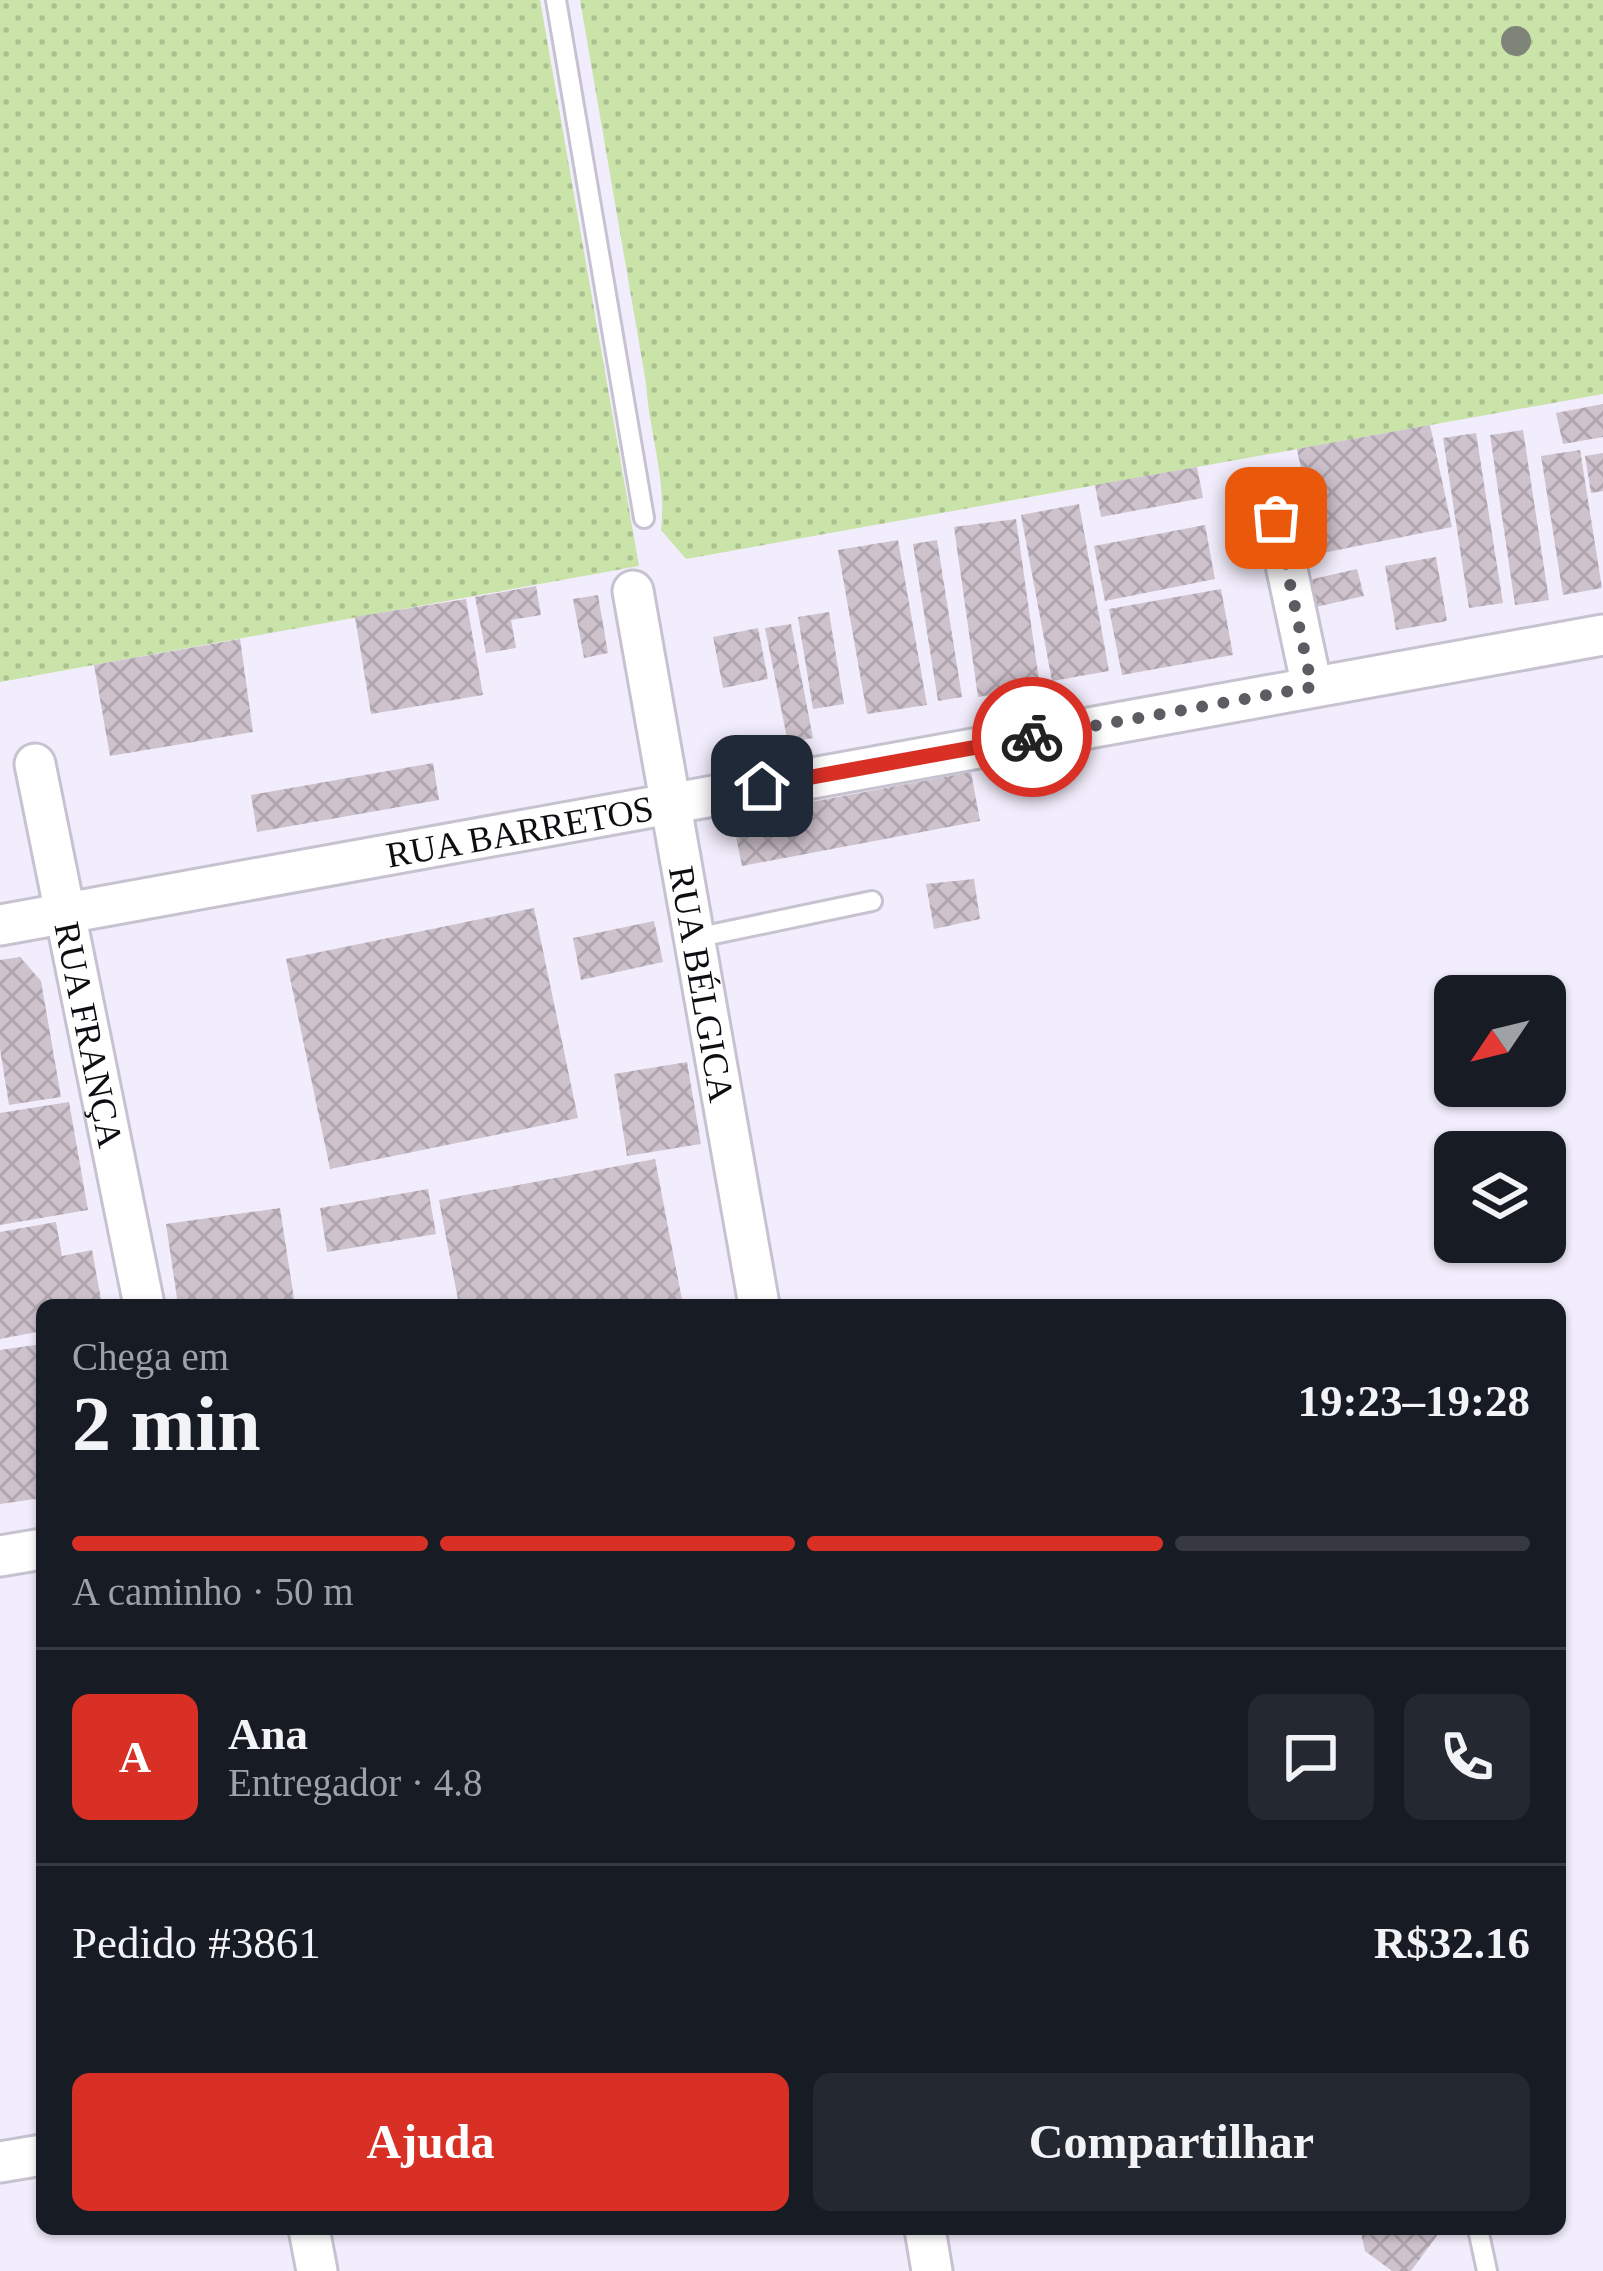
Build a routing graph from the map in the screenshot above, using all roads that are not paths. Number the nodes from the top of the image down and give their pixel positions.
1 (556, 0) edge
2 (644, 518) dead end
3 (1276, 518) dead end
4 (633, 591) dead end
5 (1603, 634) edge
6 (1312, 687) junction
7 (35, 764) dead end
8 (670, 802) junction
9 (872, 901) dead end
10 (66, 913) junction
11 (0, 925) edge
12 (695, 938) junction
13 (143, 1299) edge
14 (758, 1299) edge
15 (36, 1550) edge
16 (0, 1556) edge
17 (36, 2157) edge
18 (0, 2162) edge
19 (310, 2235) edge
20 (926, 2235) edge
21 (1479, 2235) edge
22 (317, 2271) edge
23 (932, 2271) edge
24 (1486, 2271) edge

1 - 2 lane
3 - 6 street
4 - 8 street, RUA BÉLGICA
5 - 6 street, RUA BARRETOS
6 - 8 street, RUA BARRETOS
7 - 10 street, RUA FRANÇA
8 - 10 street, RUA BARRETOS
8 - 12 street, RUA BÉLGICA
9 - 12 lane
10 - 11 street, RUA BARRETOS
10 - 13 street, RUA FRANÇA
12 - 14 street, RUA BÉLGICA
15 - 16 street
17 - 18 street
19 - 22 street
20 - 23 street
21 - 24 lane

